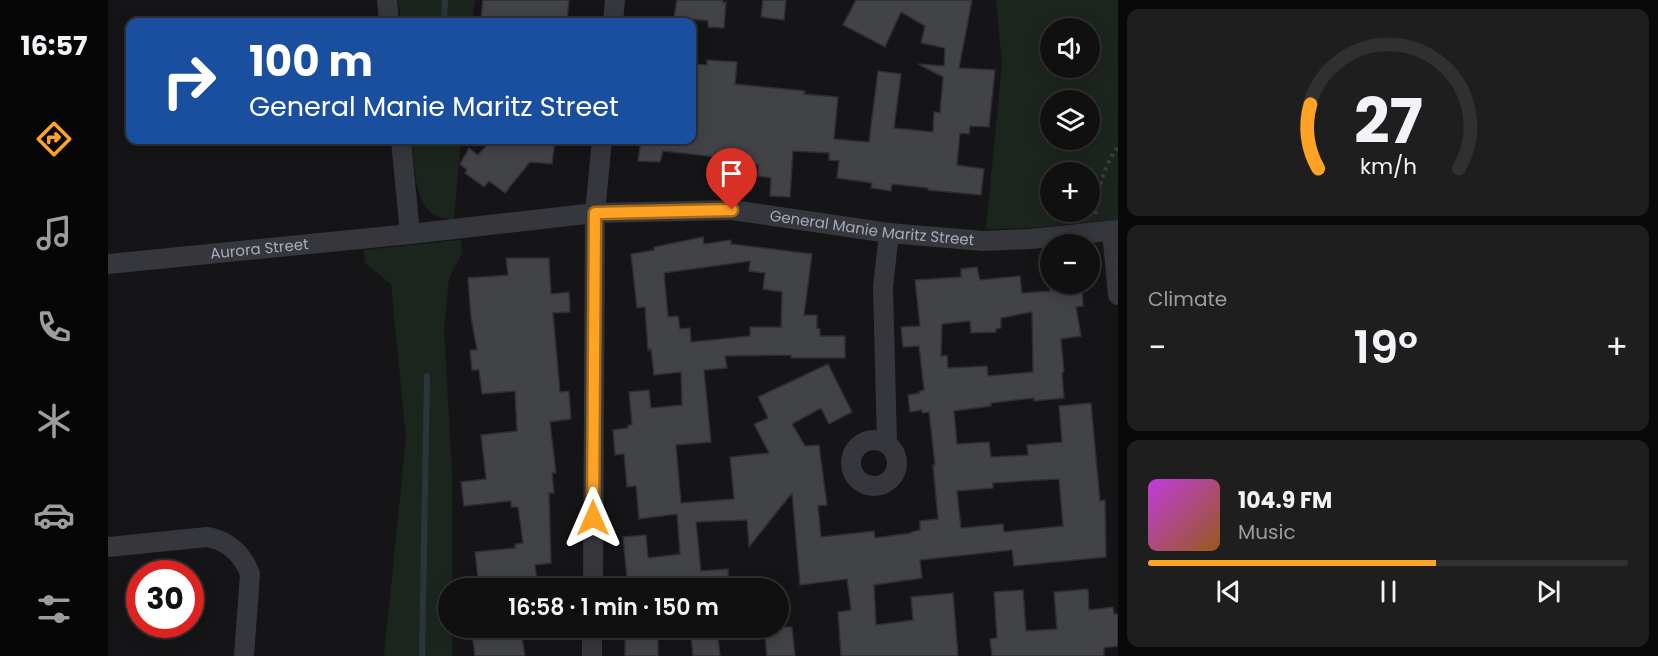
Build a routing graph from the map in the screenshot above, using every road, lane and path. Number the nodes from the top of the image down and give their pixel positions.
1 (387, 0) edge
2 (615, 0) edge
3 (389, 18) edge
4 (613, 18) edge
5 (401, 144) edge
6 (602, 144) edge
7 (1118, 147) edge
8 (595, 213) junction
9 (1107, 232) edge
10 (889, 233) junction
11 (410, 234) junction
12 (108, 264) edge
13 (1118, 296) edge
14 (887, 444) dead end
15 (108, 547) edge
16 (593, 578) edge
17 (592, 638) edge
18 (244, 656) edge
19 (592, 656) edge

1 - 3 street
2 - 4 street
5 - 11 street
6 - 8 street
7 - 9 path
8 - 10 street, General Manie Maritz Street
8 - 11 street, General Manie Maritz Street
8 - 16 street
9 - 10 street, General Manie Maritz Street
9 - 13 street
10 - 14 street
11 - 12 street, Aurora Street
15 - 18 street
17 - 19 street

